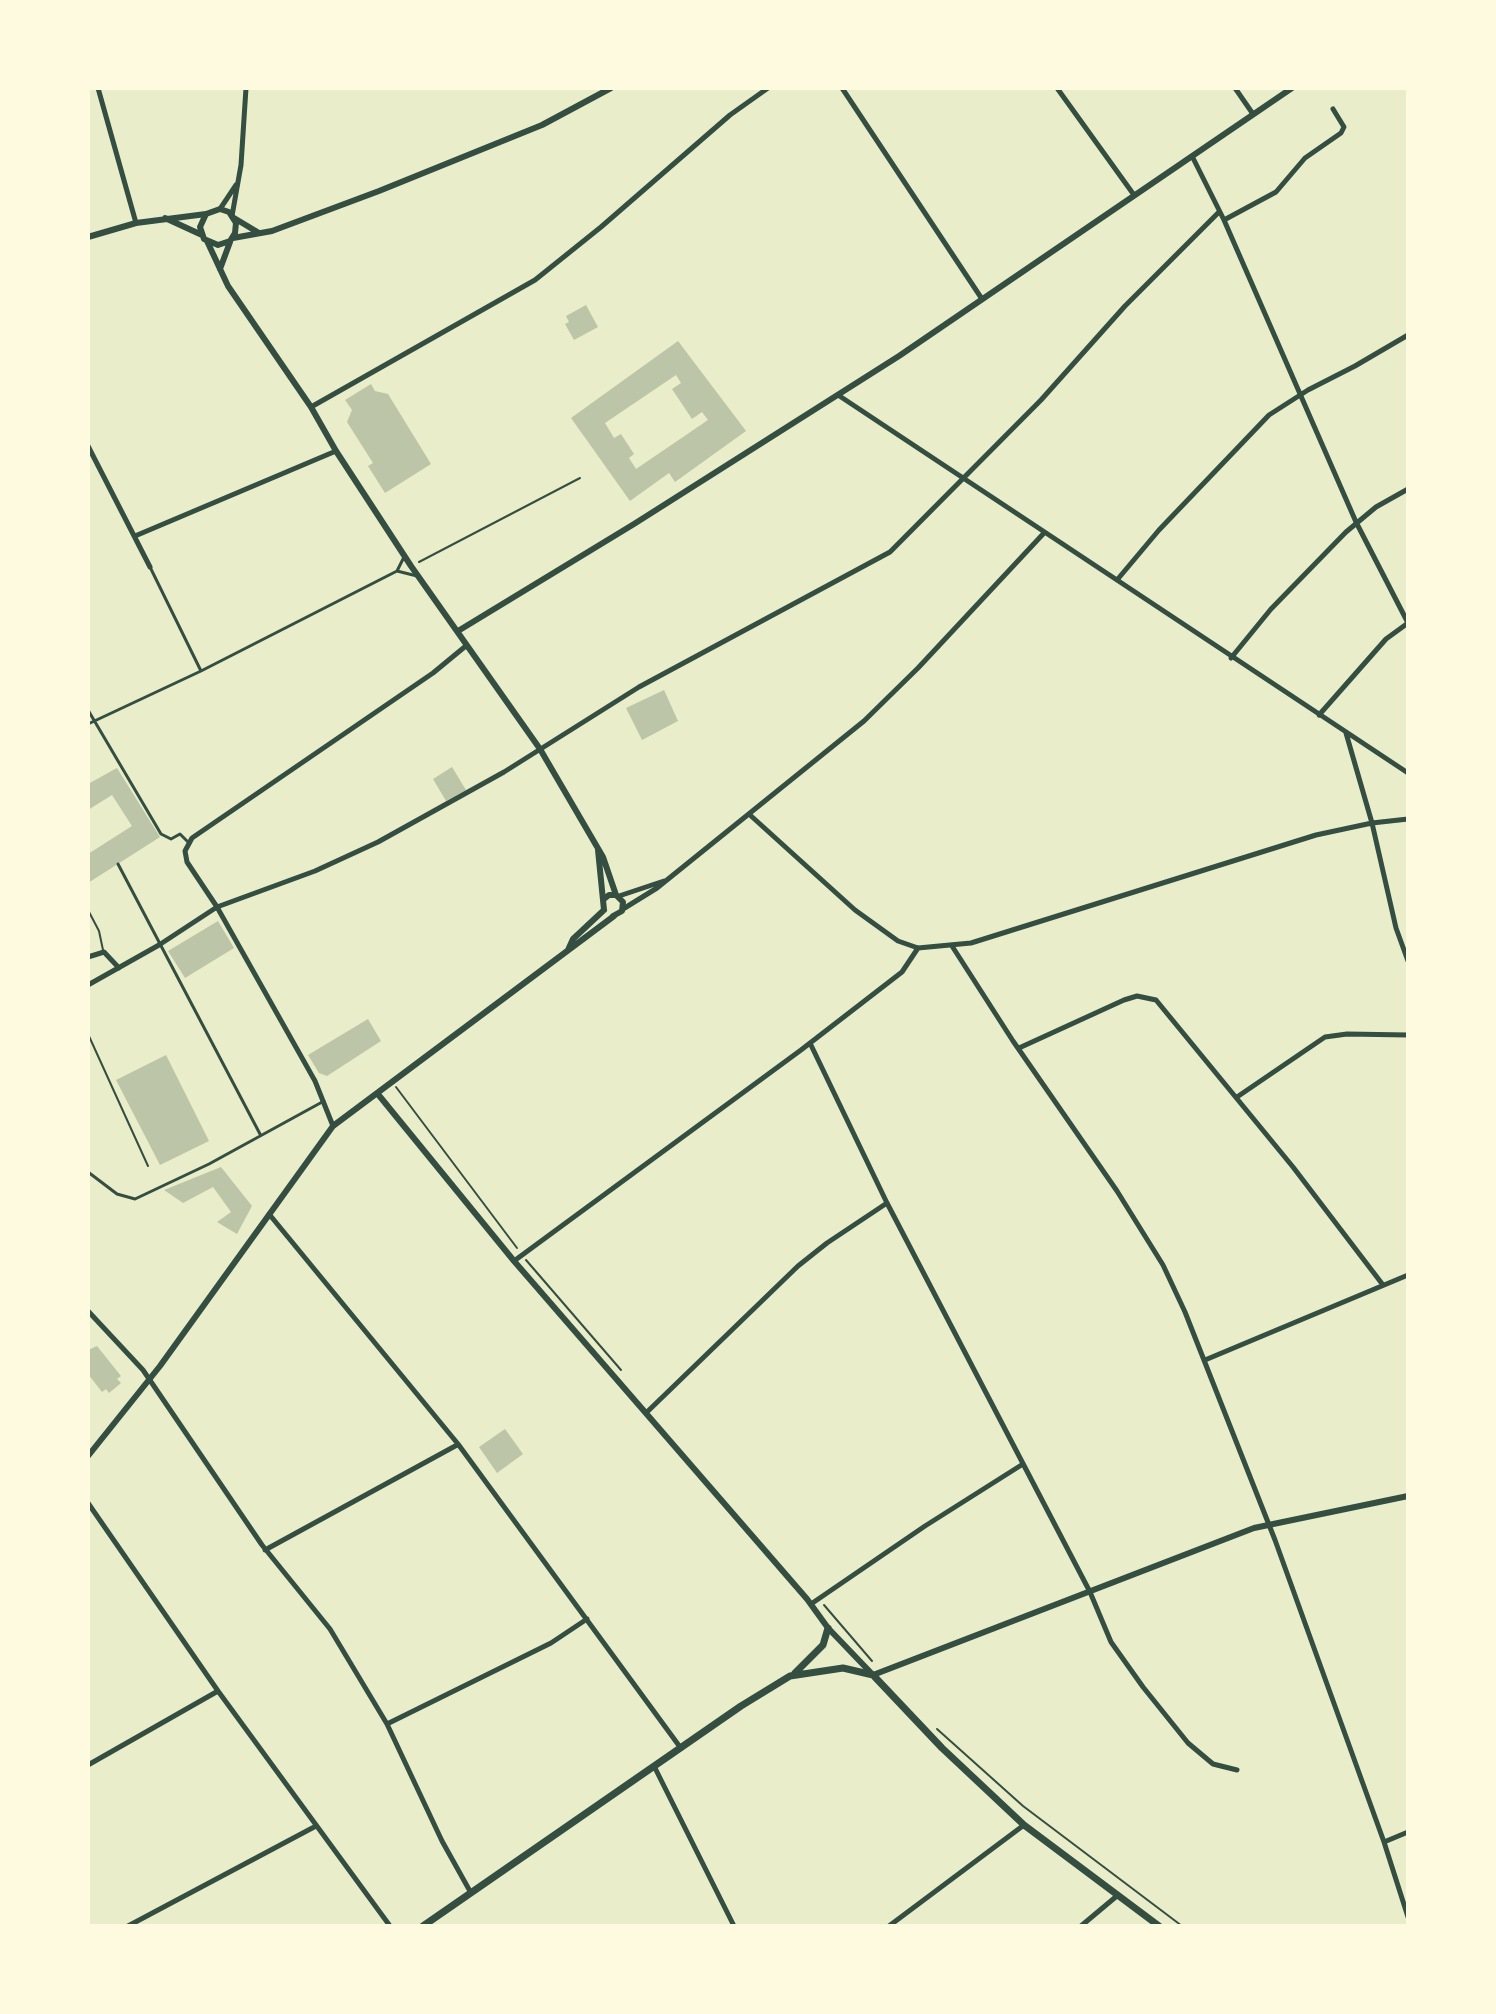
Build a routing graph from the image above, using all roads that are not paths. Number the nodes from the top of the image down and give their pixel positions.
1 (98, 88) edge
2 (246, 88) edge
3 (611, 88) edge
4 (768, 88) edge
5 (842, 88) edge
6 (1057, 88) edge
7 (1235, 88) edge
8 (1292, 88) edge
9 (1333, 109) dead end
10 (1253, 114) junction
11 (1192, 155) junction
12 (239, 180) junction
13 (1134, 195) junction
14 (220, 209) junction
15 (1219, 212) junction
16 (206, 214) junction
17 (233, 217) junction
18 (165, 218) junction
19 (1224, 220) junction
20 (136, 223) junction
21 (259, 233) junction
22 (88, 237) edge
23 (205, 238) junction
24 (231, 239) junction
25 (220, 269) junction
26 (982, 299) junction
27 (1408, 335) edge
28 (838, 395) junction
29 (1299, 396) junction
30 (311, 407) junction
31 (88, 446) edge
32 (336, 451) junction
33 (961, 478) junction
34 (1408, 489) edge
35 (1356, 522) junction
36 (1044, 533) junction
37 (135, 536) junction
38 (404, 556) junction
39 (150, 567) joint
40 (397, 571) junction
41 (418, 576) junction
42 (1117, 580) junction
43 (1408, 623) edge
44 (458, 631) junction
45 (467, 644) junction
46 (1231, 658) junction
47 (201, 671) junction
48 (88, 710) edge
49 (1319, 715) junction
50 (94, 721) junction
51 (88, 724) edge
52 (1345, 732) junction
53 (540, 749) junction
54 (1408, 773) edge
55 (750, 815) junction
56 (1408, 819) edge
57 (1372, 823) junction
58 (189, 842) junction
59 (598, 850) junction
60 (118, 864) dead end
61 (665, 881) junction
62 (617, 895) junction
63 (604, 899) junction
64 (217, 907) junction
65 (623, 909) junction
66 (88, 910) edge
67 (604, 910) junction
68 (614, 916) junction
69 (159, 945) junction
70 (952, 946) junction
71 (918, 948) junction
72 (568, 950) junction
73 (104, 952) junction
74 (88, 957) edge
75 (1408, 961) edge
76 (119, 968) junction
77 (88, 985) edge
78 (1408, 1035) edge
79 (810, 1043) junction
80 (1019, 1048) junction
81 (377, 1093) junction
82 (1237, 1097) junction
83 (325, 1100) junction
84 (333, 1126) junction
85 (260, 1134) junction
86 (88, 1172) edge
87 (887, 1203) junction
88 (268, 1214) junction
89 (514, 1261) junction
90 (1408, 1275) edge
91 (1383, 1285) junction
92 (88, 1311) edge
93 (1205, 1360) junction
94 (149, 1379) junction
95 (646, 1413) junction
96 (458, 1444) junction
97 (88, 1456) edge
98 (1023, 1464) junction
99 (1408, 1496) edge
100 (88, 1503) edge
101 (1269, 1524) junction
102 (265, 1550) junction
103 (1090, 1592) junction
104 (811, 1604) junction
105 (587, 1619) junction
106 (828, 1628) junction
107 (873, 1675) junction
108 (790, 1676) junction
109 (218, 1691) junction
110 (387, 1724) junction
111 (680, 1747) junction
112 (88, 1765) edge
113 (653, 1766) junction
114 (1237, 1770) dead end
115 (1024, 1825) junction
116 (316, 1826) junction
117 (1408, 1832) edge
118 (1384, 1842) junction
119 (471, 1893) junction
120 (1118, 1895) junction
121 (1408, 1917) edge
122 (128, 1926) edge
123 (390, 1926) edge
124 (423, 1926) edge
125 (734, 1926) edge
126 (889, 1926) edge
127 (1081, 1926) edge
128 (1159, 1926) edge

1 - 20 street
2 - 12 street
3 - 21 main road
4 - 30 street
5 - 26 street
6 - 13 street
7 - 10 street
8 - 10 main road
9 - 19 street
10 - 11 main road
11 - 13 main road
11 - 15 street
12 - 14 street
12 - 17 street
13 - 26 main road
14 - 16 main road
14 - 17 main road
15 - 19 street
15 - 33 street
16 - 18 main road
16 - 23 main road
17 - 21 main road
17 - 24 main road
18 - 20 main road
18 - 23 main road
19 - 29 street
20 - 22 main road
21 - 24 main road
23 - 24 main road
23 - 25 main road
24 - 25 main road
25 - 30 main road
26 - 28 main road
27 - 29 street
28 - 33 street
28 - 44 main road
29 - 35 street
29 - 42 street
30 - 32 main road
31 - 37 street
32 - 37 street
32 - 38 main road
33 - 36 street
33 - 53 street
34 - 35 street
35 - 43 street
35 - 46 street
36 - 42 street
36 - 55 street
37 - 39 street
38 - 40 street
38 - 41 main road
39 - 47 street
40 - 41 street
40 - 47 street
41 - 44 main road
42 - 46 street
43 - 49 street
44 - 45 main road
45 - 53 main road
45 - 58 street
46 - 49 street
47 - 50 street
48 - 50 street
49 - 52 street
50 - 51 street
50 - 58 street
52 - 54 street
52 - 57 street
53 - 59 main road
53 - 64 street
55 - 61 street
55 - 71 street
56 - 57 street
57 - 70 street
57 - 75 street
58 - 64 street
59 - 62 main road
59 - 63 main road
60 - 69 street
61 - 62 street
61 - 65 street
62 - 63 main road
62 - 65 main road
63 - 67 main road
64 - 69 street
64 - 83 street
65 - 68 main road
66 - 73 lane
67 - 68 main road
67 - 72 main road
68 - 72 main road
69 - 76 street
69 - 85 street
70 - 71 street
70 - 80 street
71 - 79 street
72 - 81 main road
73 - 74 street
73 - 76 street
76 - 77 street
78 - 82 street
79 - 87 street
79 - 89 street
80 - 82 street
80 - 93 street
81 - 84 main road
81 - 89 main road
82 - 91 street
83 - 84 street
83 - 85 street
84 - 88 main road
85 - 86 street
87 - 95 street
87 - 98 street
88 - 94 main road
88 - 96 street
89 - 95 main road
90 - 91 street
91 - 93 street
92 - 94 street
93 - 101 street
94 - 97 main road
94 - 102 street
95 - 104 main road
96 - 102 street
96 - 105 street
98 - 103 street
98 - 104 street
99 - 101 main road
100 - 109 street
101 - 103 main road
101 - 118 street
102 - 110 street
103 - 107 main road
103 - 114 street
104 - 106 main road
105 - 110 street
105 - 111 street
106 - 107 main road
106 - 108 main road
107 - 108 main road
107 - 115 main road
108 - 111 main road
109 - 112 street
109 - 116 street
110 - 119 street
111 - 113 main road
113 - 119 main road
113 - 125 street
115 - 120 main road
115 - 126 street
116 - 122 street
116 - 123 street
117 - 118 street
118 - 121 street
119 - 124 main road
120 - 127 street
120 - 128 main road

